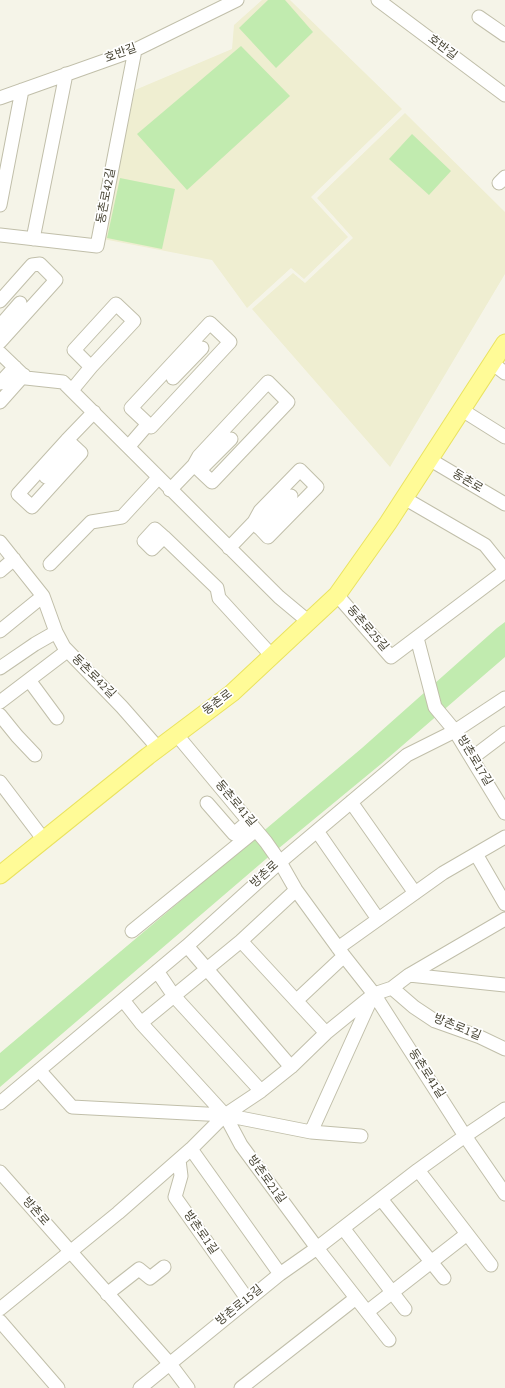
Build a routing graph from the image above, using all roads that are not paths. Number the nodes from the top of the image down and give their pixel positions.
1 (237, 0) edge
2 (378, 0) edge
3 (479, 17) dead end
4 (505, 35) edge
5 (135, 50) junction
6 (66, 74) junction
7 (22, 90) junction
8 (505, 95) edge
9 (0, 98) edge
10 (0, 205) edge
11 (0, 234) edge
12 (33, 239) junction
13 (0, 301) edge
14 (20, 303) dead end
15 (0, 326) edge
16 (114, 330) dead end
17 (0, 342) edge
18 (505, 342) edge
19 (202, 348) dead end
20 (0, 353) edge
21 (88, 364) junction
22 (498, 368) edge
23 (19, 371) junction
24 (169, 375) junction
25 (0, 383) edge
26 (72, 390) junction
27 (185, 390) junction
28 (0, 402) edge
29 (462, 410) junction
30 (94, 412) junction
31 (148, 424) junction
32 (505, 437) edge
33 (231, 439) dead end
34 (71, 444) junction
35 (129, 446) junction
36 (429, 459) junction
37 (197, 467) junction
38 (46, 477) dead end
39 (158, 478) junction
40 (170, 490) junction
41 (291, 496) dead end
42 (404, 498) junction
43 (505, 504) edge
44 (256, 525) junction
45 (164, 537) dead end
46 (0, 542) edge
47 (229, 548) junction
48 (14, 560) junction
49 (50, 564) dead end
50 (505, 570) edge
51 (0, 571) edge
52 (337, 595) junction
53 (43, 596) junction
54 (309, 622) junction
55 (0, 631) edge
56 (56, 632) junction
57 (417, 638) junction
58 (67, 651) junction
59 (272, 656) junction
60 (0, 668) edge
61 (29, 680) junction
62 (505, 698) edge
63 (0, 702) edge
64 (0, 715) edge
65 (57, 718) dead end
66 (455, 731) junction
67 (505, 732) edge
68 (176, 734) junction
69 (158, 748) junction
70 (35, 754) dead end
71 (472, 758) junction
72 (0, 782) edge
73 (351, 802) junction
74 (207, 803) dead end
75 (505, 813) edge
76 (252, 825) junction
77 (317, 831) junction
78 (505, 837) edge
79 (44, 840) junction
80 (476, 854) junction
81 (280, 862) junction
82 (0, 875) edge
83 (296, 890) junction
84 (415, 893) junction
85 (505, 904) edge
86 (378, 919) junction
87 (505, 919) edge
88 (132, 931) dead end
89 (241, 941) junction
90 (187, 946) junction
91 (341, 952) junction
92 (206, 970) junction
93 (157, 971) junction
94 (409, 975) junction
95 (505, 986) edge
96 (392, 988) junction
97 (374, 994) junction
98 (174, 996) junction
99 (123, 1000) junction
100 (296, 1000) junction
101 (141, 1023) junction
102 (326, 1033) junction
103 (505, 1049) edge
104 (291, 1067) junction
105 (39, 1070) junction
106 (261, 1091) junction
107 (0, 1103) edge
108 (505, 1109) edge
109 (225, 1115) junction
110 (311, 1132) junction
111 (361, 1136) dead end
112 (465, 1136) junction
113 (191, 1149) junction
114 (179, 1160) junction
115 (418, 1170) junction
116 (0, 1172) edge
117 (505, 1194) edge
118 (381, 1199) junction
119 (343, 1228) junction
120 (468, 1234) junction
121 (317, 1248) junction
122 (70, 1252) junction
123 (432, 1262) junction
124 (491, 1265) dead end
125 (164, 1267) dead end
126 (280, 1274) junction
127 (444, 1278) dead end
128 (392, 1291) junction
129 (107, 1294) junction
130 (356, 1298) junction
131 (248, 1300) junction
132 (0, 1309) edge
133 (405, 1309) dead end
134 (367, 1312) junction
135 (0, 1321) edge
136 (389, 1340) dead end
137 (170, 1364) junction
138 (58, 1388) edge
139 (140, 1388) edge
140 (188, 1388) edge
141 (241, 1388) edge

1 - 5 street, 호반길
2 - 8 street, 호반길
3 - 4 street
5 - 6 street, 호반길
5 - 12 street, 동촌로42길
6 - 7 street, 호반길
6 - 12 street
7 - 9 street, 호반길
7 - 10 street
11 - 12 street, 동촌로42길
13 - 17 street
14 - 15 street
16 - 21 street
18 - 22 main road, 동촌로
19 - 24 street
20 - 23 street
21 - 21 street
21 - 26 street
22 - 29 main road, 동촌로
23 - 25 street
23 - 26 street
23 - 28 street
24 - 27 street
24 - 27 street
24 - 31 street
26 - 30 street
27 - 31 street
29 - 32 street
29 - 36 main road, 동촌로
30 - 34 street
30 - 35 street
31 - 35 street
33 - 37 street
34 - 34 street
34 - 38 street
35 - 39 street
36 - 42 main road, 동촌로
36 - 43 street, 동촌로
37 - 37 street
37 - 40 street
39 - 40 street
39 - 49 street
40 - 47 street
41 - 44 street
42 - 50 street
42 - 52 main road, 동촌로
44 - 44 street
44 - 47 street
45 - 59 street
46 - 48 street, 동촌로42길
47 - 54 street
48 - 51 street
48 - 53 street, 동촌로42길
50 - 57 street, 동촌로25길
52 - 54 main road, 동촌로
52 - 57 street, 동촌로25길
53 - 55 street
53 - 56 street, 동촌로42길
54 - 59 main road, 동촌로
56 - 58 street, 동촌로42길
56 - 60 street
57 - 66 street
58 - 61 street
58 - 69 street, 동촌로42길
59 - 68 main road, 동촌로
61 - 63 street
61 - 65 street
62 - 66 street, 방촌로
64 - 70 street
66 - 71 street, 방촌로17길
66 - 73 street, 방촌로
67 - 71 street
68 - 69 main road, 동촌로
68 - 76 street, 동촌로41길
69 - 79 main road, 동촌로
71 - 75 street, 방촌로17길
72 - 79 street
73 - 77 street, 방촌로
73 - 84 street
74 - 76 street
76 - 81 street, 동촌로41길
76 - 88 street
77 - 81 street, 방촌로
77 - 86 street
78 - 80 street
79 - 82 main road, 동촌로
80 - 84 street
80 - 85 street
81 - 83 street, 동촌로41길
81 - 90 street, 방촌로
83 - 89 street
83 - 91 street, 동촌로41길
84 - 86 street
86 - 91 street
87 - 94 street
89 - 92 street
89 - 100 street
90 - 92 street
90 - 93 street, 방촌로
91 - 97 street, 동촌로41길
91 - 100 street
92 - 98 street
92 - 104 street
93 - 98 street
93 - 99 street, 방촌로
94 - 95 street
94 - 96 street
96 - 97 street
96 - 103 street, 방촌로1길
97 - 102 street
97 - 110 street
97 - 112 street, 동촌로41길
98 - 101 street
98 - 106 street
99 - 101 street, 방촌로21길
99 - 105 street, 방촌로
100 - 102 street
101 - 109 street, 방촌로21길
102 - 104 street
104 - 106 street
105 - 107 street, 방촌로
105 - 109 street
106 - 109 street
108 - 112 street, 방촌로15길
109 - 110 street
109 - 113 street
109 - 121 street, 방촌로21길
110 - 111 street
112 - 115 street, 방촌로15길
112 - 117 street, 동촌로41길
113 - 114 street
113 - 126 street
114 - 122 street
114 - 131 street, 방촌로1길
115 - 118 street, 방촌로15길
115 - 120 street
116 - 122 street, 방촌로
118 - 119 street, 방촌로15길
118 - 123 street
119 - 121 street, 방촌로15길
119 - 128 street
120 - 123 street
120 - 124 street
121 - 126 street, 방촌로15길
121 - 130 street, 방촌로21길
122 - 129 street
122 - 132 street
123 - 127 street
123 - 128 street
125 - 129 street
126 - 131 street, 방촌로15길
128 - 133 street
128 - 134 street
129 - 137 street
130 - 134 street, 방촌로21길
130 - 141 street
131 - 137 street, 방촌로15길
134 - 136 street, 방촌로21길
135 - 138 street
137 - 139 street, 방촌로15길
137 - 140 street

